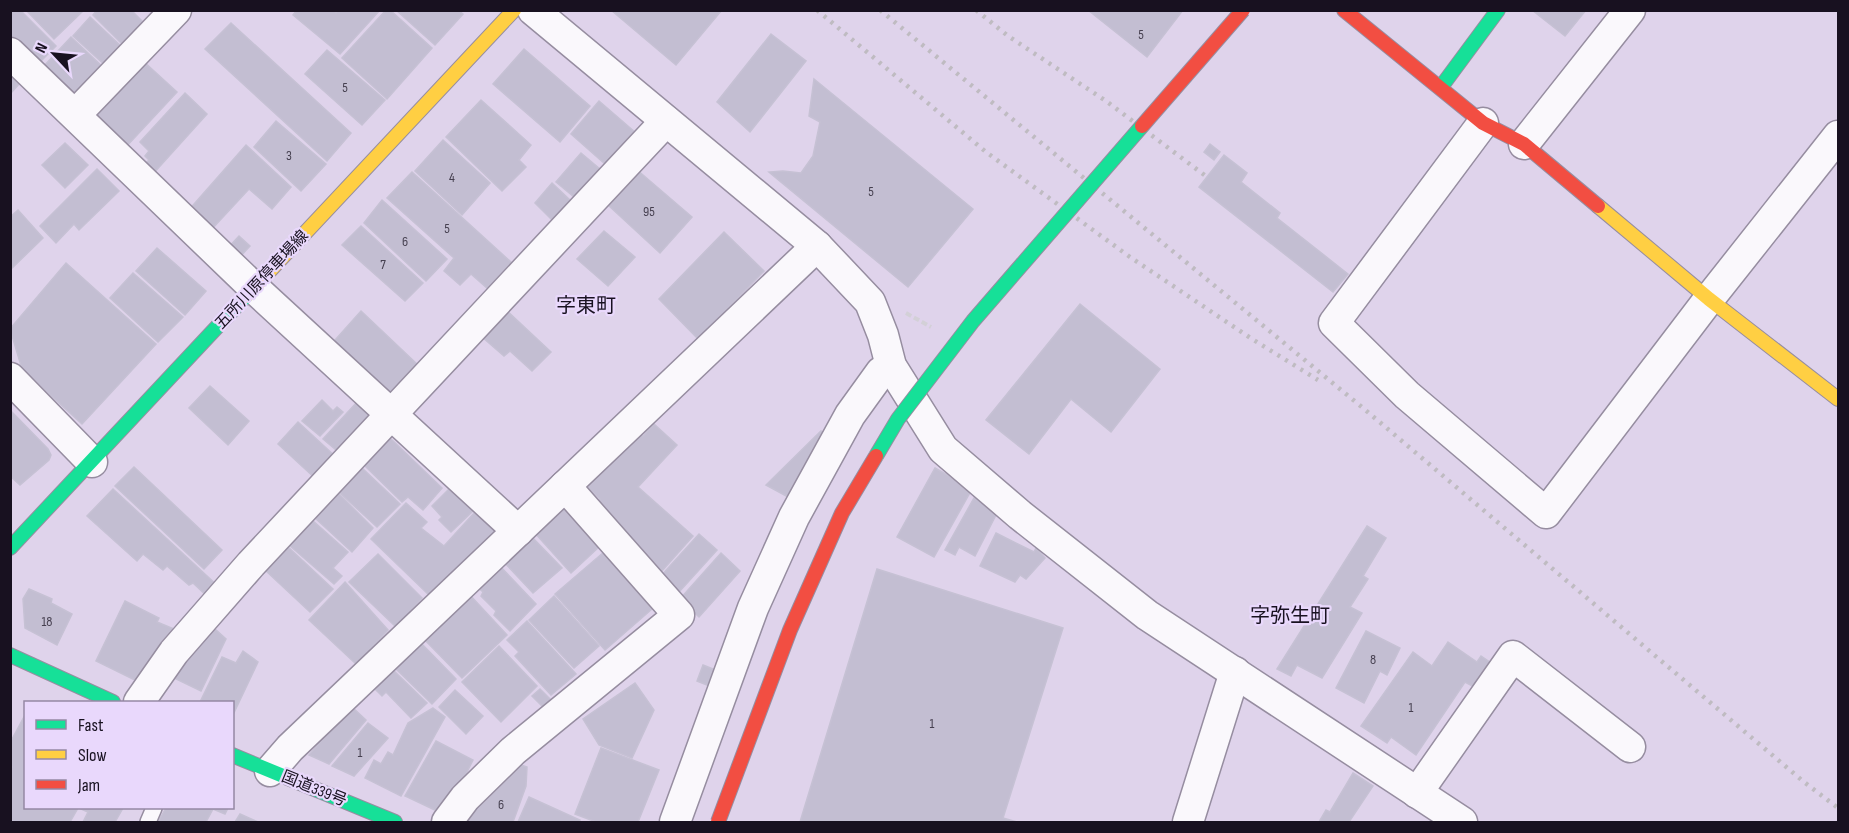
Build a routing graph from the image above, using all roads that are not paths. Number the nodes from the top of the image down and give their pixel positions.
1 (176, 10) edge
2 (514, 10) edge
3 (533, 10) edge
4 (1243, 10) edge
5 (1344, 10) edge
6 (1498, 10) edge
7 (1630, 10) edge
8 (10, 53) edge
9 (1441, 87) junction
10 (75, 115) junction
11 (666, 121) junction
12 (1483, 123) junction
13 (1839, 136) edge
14 (1524, 144) junction
15 (817, 246) junction
16 (254, 288) junction
17 (1708, 299) junction
18 (891, 366) junction
19 (10, 378) edge
20 (1839, 399) edge
21 (391, 415) junction
22 (92, 462) junction
23 (564, 486) junction
24 (518, 531) junction
25 (10, 548) edge
26 (10, 655) edge
27 (1235, 672) junction
28 (111, 701) edge
29 (140, 701) edge
30 (1630, 747) dead end
31 (234, 757) edge
32 (270, 771) junction
33 (1418, 793) junction
34 (395, 822) edge
35 (447, 822) edge
36 (675, 822) edge
37 (718, 822) edge
38 (1188, 822) edge
39 (1462, 822) edge

1 - 10 street
2 - 16 main road, 五所川原停車場線
3 - 11 street
4 - 37 main road, bridge
5 - 9 main road
6 - 9 main road
7 - 14 street
8 - 10 street
9 - 12 main road
10 - 16 street
11 - 15 street
11 - 21 street
12 - 14 main road
12 - 17 street
13 - 17 street
14 - 17 main road
15 - 18 street
15 - 23 street
16 - 21 street
16 - 22 main road, 五所川原停車場線
17 - 20 main road
18 - 27 street
18 - 36 street
19 - 22 street
21 - 24 street
21 - 29 street
22 - 25 main road, 五所川原停車場線
23 - 24 street
23 - 35 street
24 - 32 street
26 - 28 main road
27 - 33 street
27 - 38 street
30 - 33 street
31 - 32 main road, 国道339号
32 - 34 main road, 国道339号
33 - 39 street

